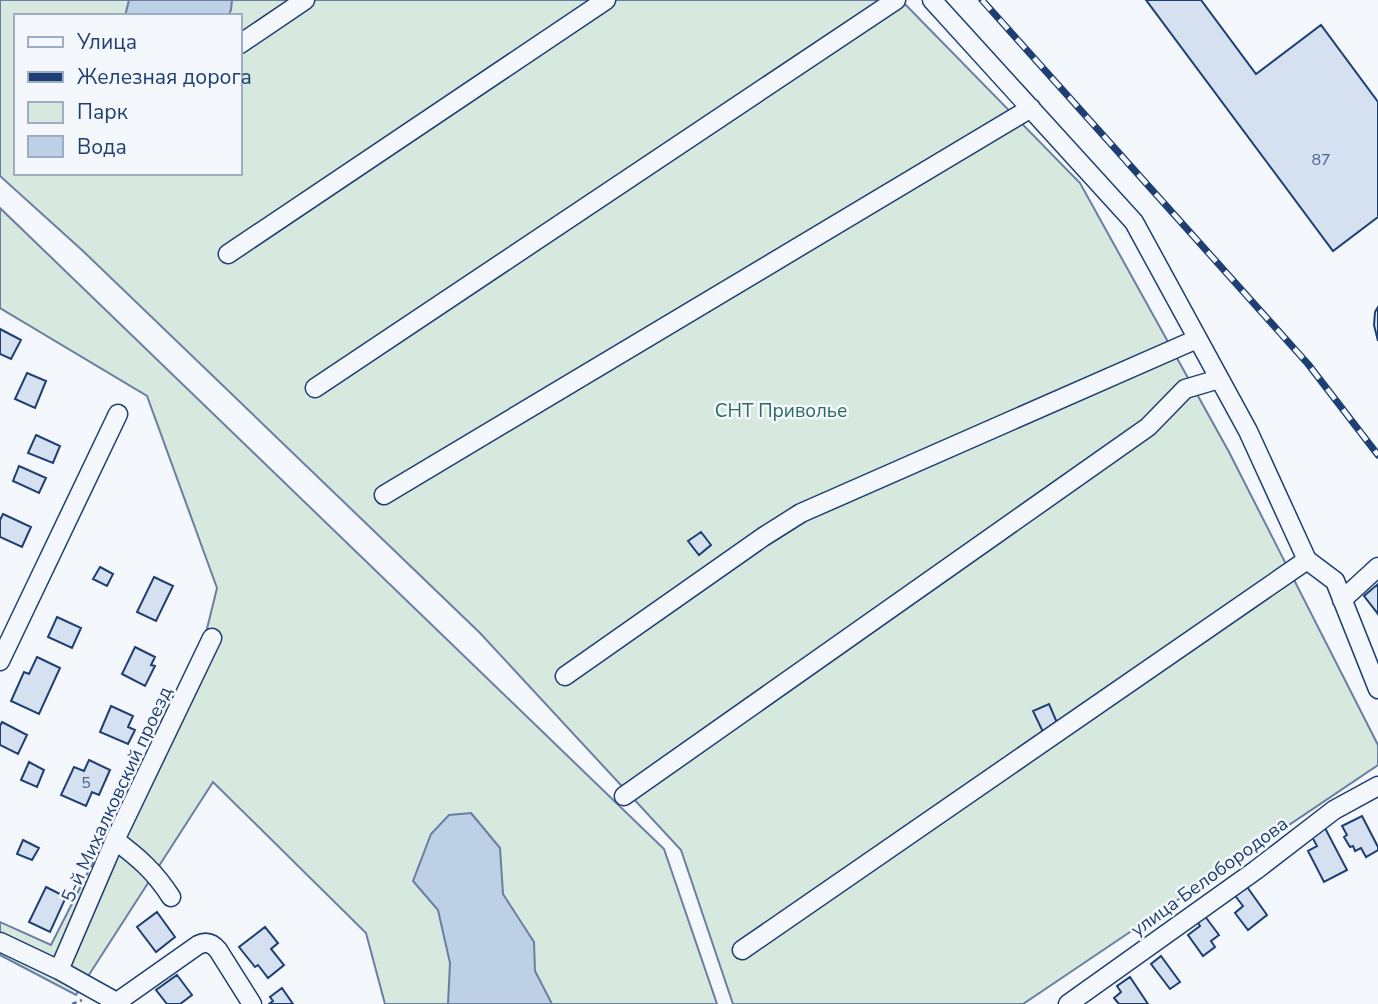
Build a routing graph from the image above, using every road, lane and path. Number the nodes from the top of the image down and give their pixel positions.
1 (305, 0) edge
2 (606, 0) edge
3 (896, 0) edge
4 (932, 0) edge
5 (242, 43) edge
6 (1031, 108) junction
7 (228, 254) dead end
8 (1197, 339) junction
9 (1219, 379) junction
10 (315, 388) dead end
11 (118, 414) dead end
12 (384, 495) dead end
13 (1307, 560) junction
14 (1378, 567) edge
15 (1342, 600) junction
16 (212, 638) dead end
17 (1372, 651) edge
18 (0, 661) edge
19 (565, 676) dead end
20 (1378, 689) edge
21 (1378, 786) edge
22 (624, 796) dead end
23 (115, 840) junction
24 (171, 897) dead end
25 (0, 942) edge
26 (742, 950) dead end
27 (59, 970) junction
28 (119, 1003) edge
29 (252, 1004) edge
30 (1068, 1004) edge

1 - 5 street
2 - 7 street
3 - 10 street
4 - 6 street
6 - 8 street
6 - 12 street
8 - 9 street
8 - 19 street
9 - 13 street
9 - 22 street
11 - 18 street
13 - 15 street
13 - 26 street
14 - 15 street
15 - 17 street
16 - 23 street, 5-й Михалковский проезд
17 - 20 street
21 - 30 street, улица Белобородова
23 - 24 street
23 - 27 street, 5-й Михалковский проезд
25 - 27 street
27 - 28 street
28 - 29 street

